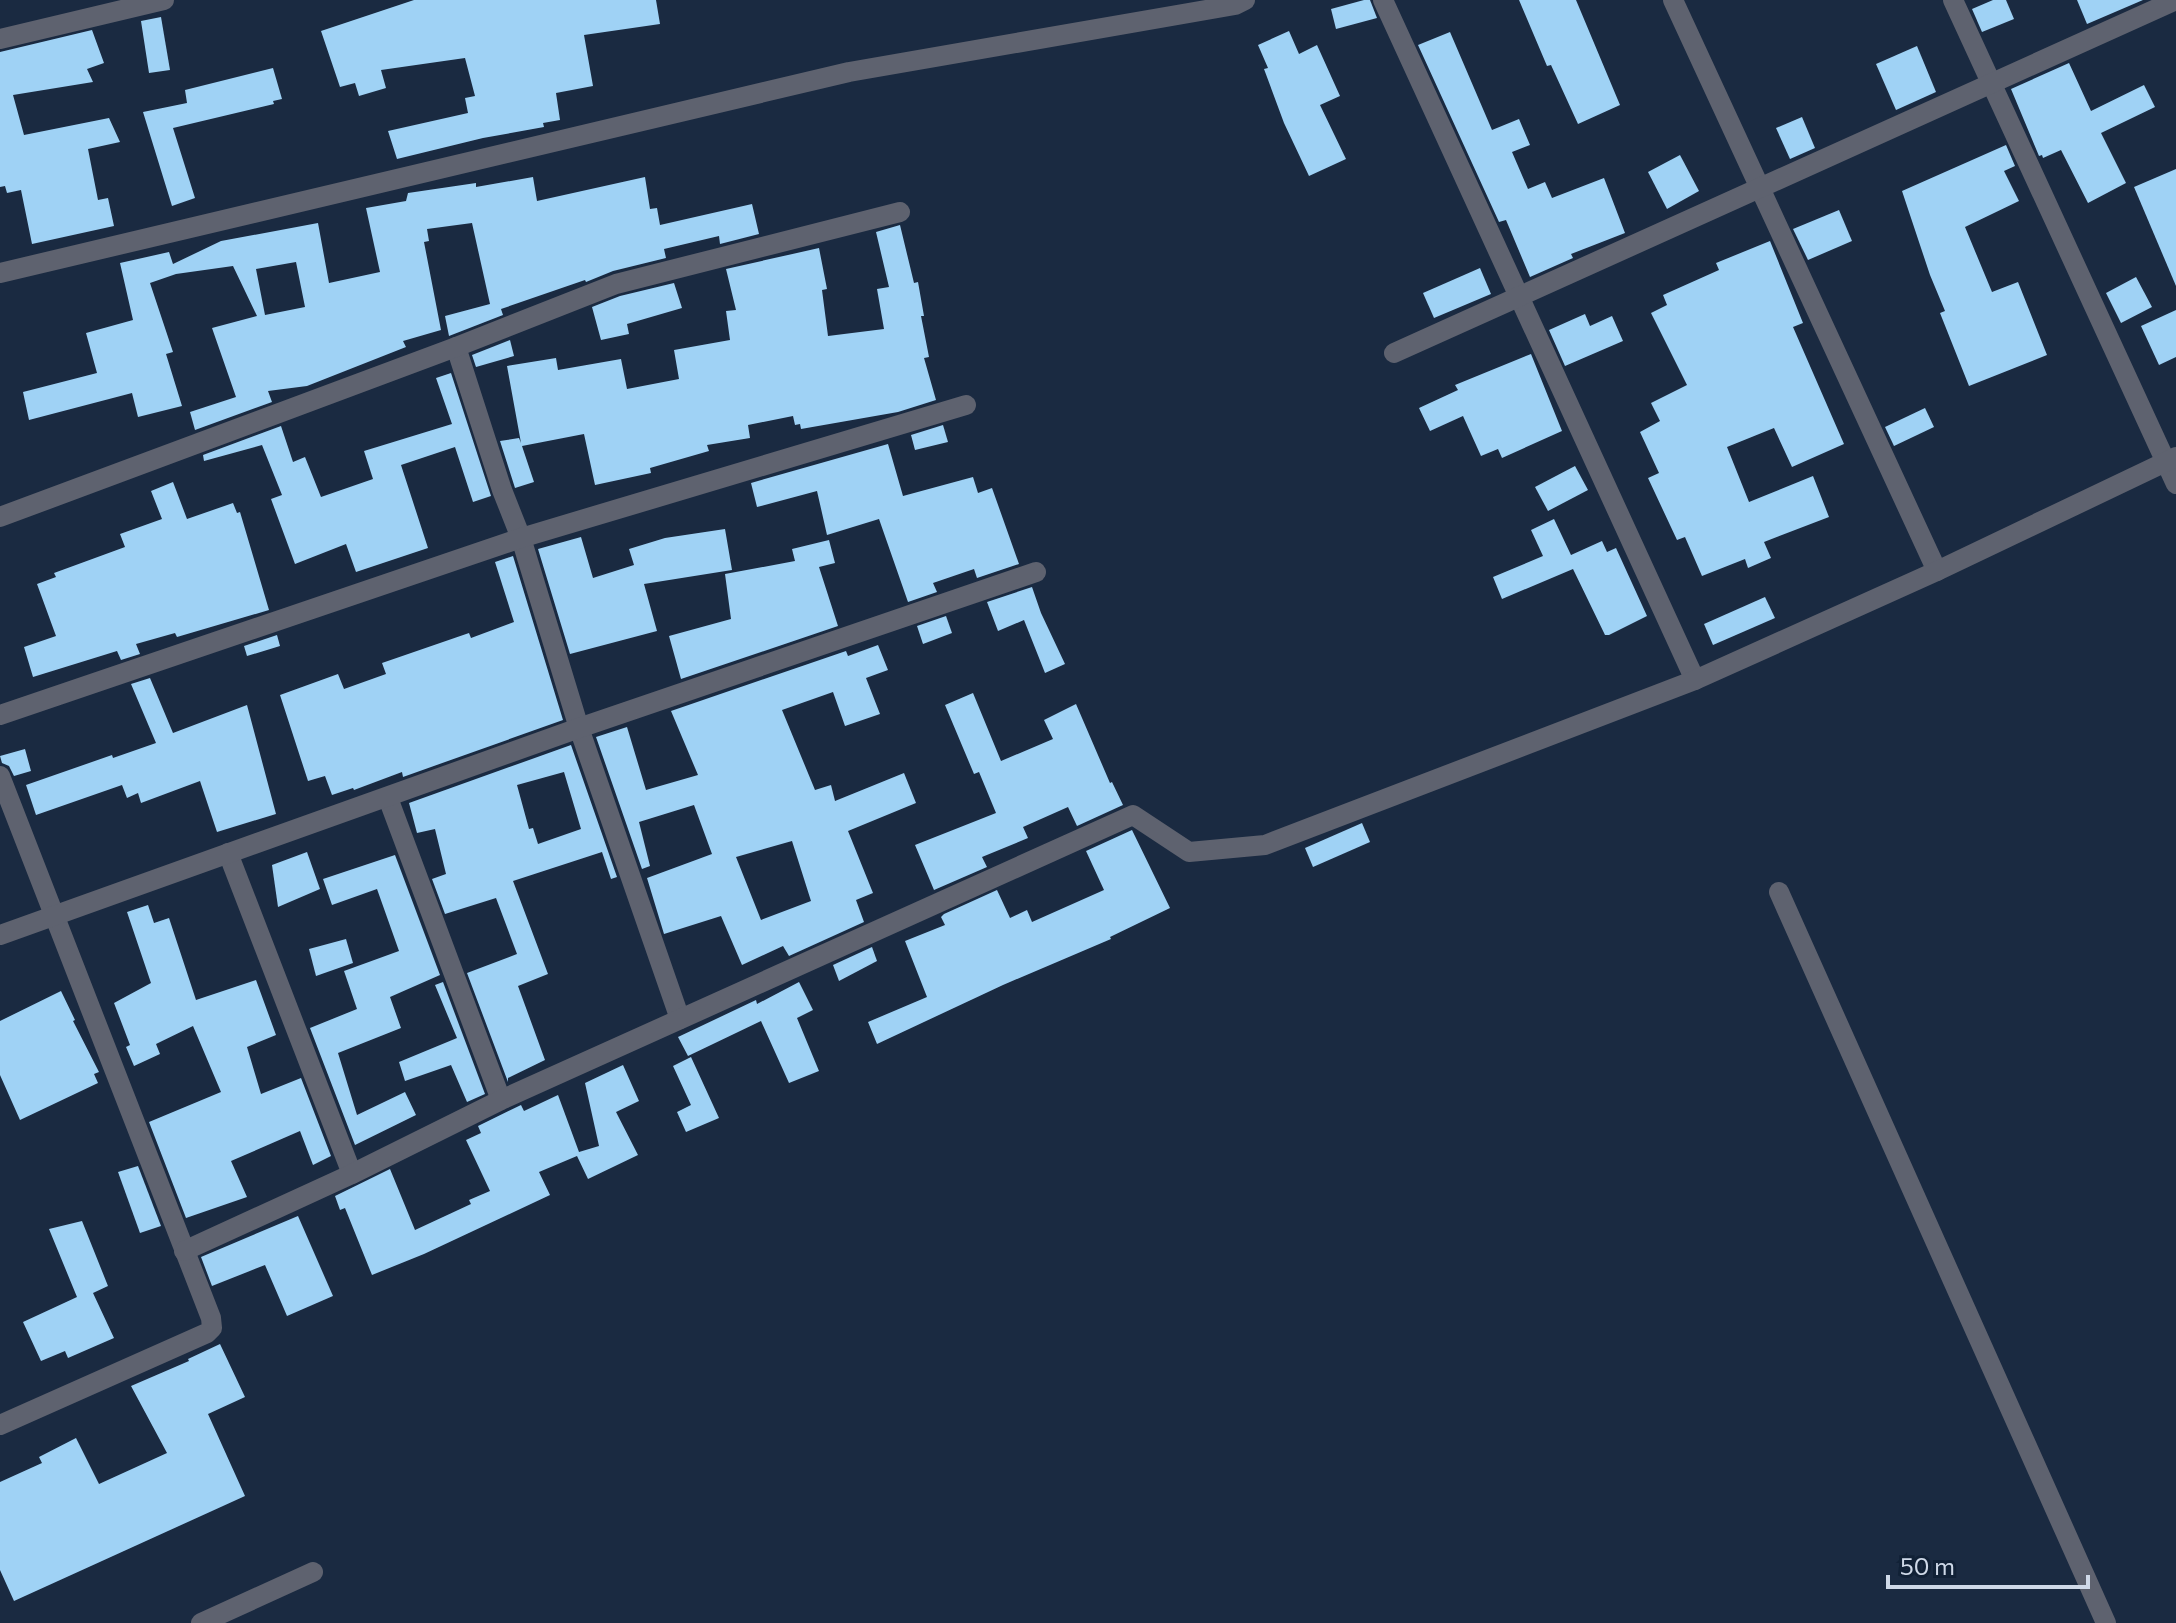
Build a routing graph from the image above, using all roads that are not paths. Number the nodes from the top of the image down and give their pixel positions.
1 (164, 0) edge
2 (1245, 0) edge
3 (1383, 0) edge
4 (1673, 0) edge
5 (1953, 0) edge
6 (2176, 0) edge
7 (0, 39) edge
8 (1991, 83) junction
9 (1761, 187) junction
10 (900, 212) dead end
11 (0, 273) edge
12 (1519, 297) junction
13 (456, 347) junction
14 (1394, 353) dead end
15 (966, 405) dead end
16 (2171, 459) edge
17 (2176, 484) edge
18 (0, 517) edge
19 (521, 538) junction
20 (1937, 571) junction
21 (1036, 572) dead end
22 (1695, 680) junction
23 (0, 715) edge
24 (579, 728) junction
25 (0, 776) edge
26 (388, 798) junction
27 (228, 853) junction
28 (1779, 892) dead end
29 (53, 914) junction
30 (0, 935) edge
31 (680, 1019) junction
32 (501, 1100) junction
33 (352, 1174) junction
34 (184, 1251) junction
35 (0, 1425) edge
36 (313, 1572) dead end
37 (201, 1623) edge
38 (2106, 1623) edge

1 - 7 street
2 - 11 street
3 - 12 street
4 - 9 street
5 - 8 street
6 - 8 street
8 - 9 street
8 - 16 street
9 - 12 street
9 - 20 street
10 - 13 street
12 - 14 street
12 - 22 street
13 - 18 street
13 - 19 street
15 - 19 street
16 - 17 street
16 - 20 street
19 - 23 street
19 - 24 street
20 - 22 street
21 - 24 street
22 - 31 street
24 - 26 street
24 - 31 street
25 - 29 street
26 - 27 street
26 - 32 street
27 - 29 street
27 - 33 street
28 - 38 street
29 - 30 street
29 - 34 street
31 - 32 street
32 - 33 street
33 - 34 street
34 - 35 street
36 - 37 street

